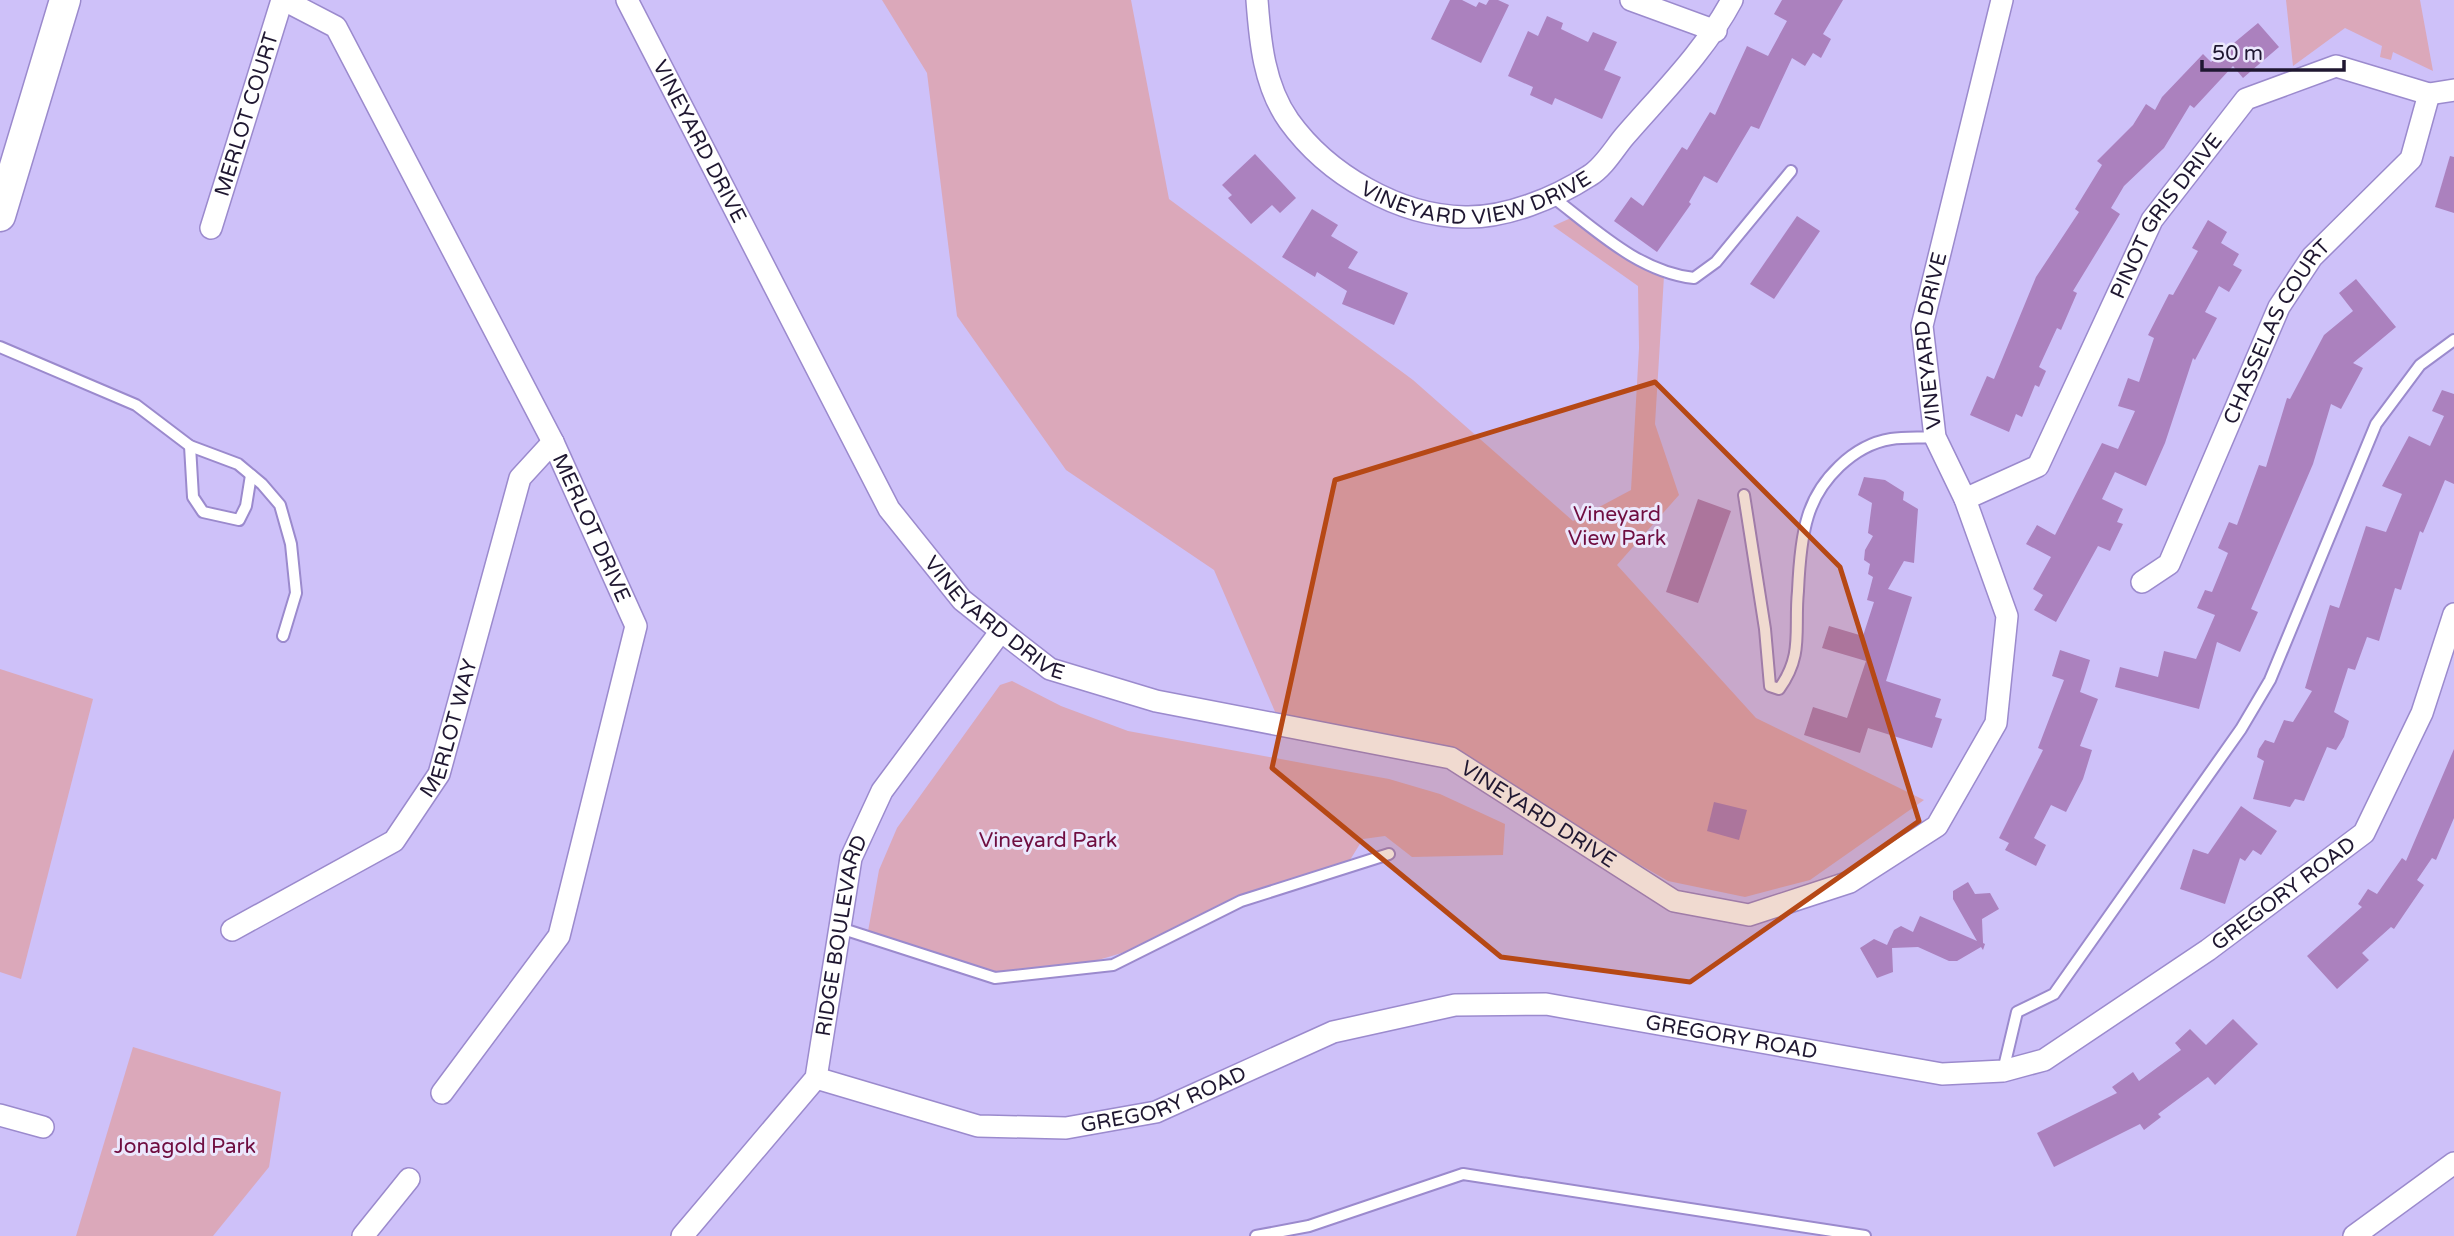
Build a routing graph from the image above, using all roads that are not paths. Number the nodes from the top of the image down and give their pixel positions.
1 (65, 0) edge
2 (283, 0) edge
3 (627, 0) edge
4 (1257, 0) edge
5 (1631, 0) edge
6 (1732, 0) edge
7 (2002, 0) edge
8 (1716, 31) junction
9 (2454, 90) edge
10 (2429, 94) junction
11 (1791, 171) dead end
12 (1550, 195) junction
13 (0, 216) edge
14 (211, 228) dead end
15 (2454, 340) edge
16 (0, 347) edge
17 (1934, 437) junction
18 (553, 442) junction
19 (190, 446) junction
20 (251, 475) junction
21 (1744, 495) dead end
22 (1965, 499) junction
23 (2142, 582) dead end
24 (2454, 614) edge
25 (1001, 631) junction
26 (283, 636) dead end
27 (1389, 854) dead end
28 (840, 928) junction
29 (232, 930) dead end
30 (2003, 1072) junction
31 (816, 1078) junction
32 (442, 1093) dead end
33 (0, 1115) edge
34 (43, 1127) dead end
35 (2454, 1163) edge
36 (409, 1179) dead end
37 (363, 1236) edge
38 (682, 1236) edge
39 (1256, 1236) edge
40 (1865, 1236) edge
41 (2354, 1236) edge

1 - 13 street
2 - 14 street, MERLOT COURT
2 - 18 street, MERLOT DRIVE
3 - 25 street, VINEYARD DRIVE
4 - 12 street, VINEYARD VIEW DRIVE
5 - 8 street
6 - 8 street, VINEYARD VIEW DRIVE
7 - 17 street, VINEYARD DRIVE
8 - 12 street, VINEYARD VIEW DRIVE
9 - 10 street, PINOT GRIS DRIVE
10 - 22 street, PINOT GRIS DRIVE
10 - 23 street, CHASSELAS COURT
11 - 12 lane
15 - 30 lane
16 - 19 lane
17 - 21 lane
17 - 22 street, VINEYARD DRIVE
18 - 29 street, MERLOT WAY
18 - 32 street, MERLOT DRIVE
19 - 20 lane
19 - 20 lane
20 - 26 lane
22 - 25 street, VINEYARD DRIVE
24 - 30 street, GREGORY ROAD
25 - 28 street, RIDGE BOULEVARD
27 - 28 lane
28 - 31 street, RIDGE BOULEVARD
30 - 31 street, GREGORY ROAD
31 - 38 street
33 - 34 street
35 - 41 street
36 - 37 street
39 - 40 lane

